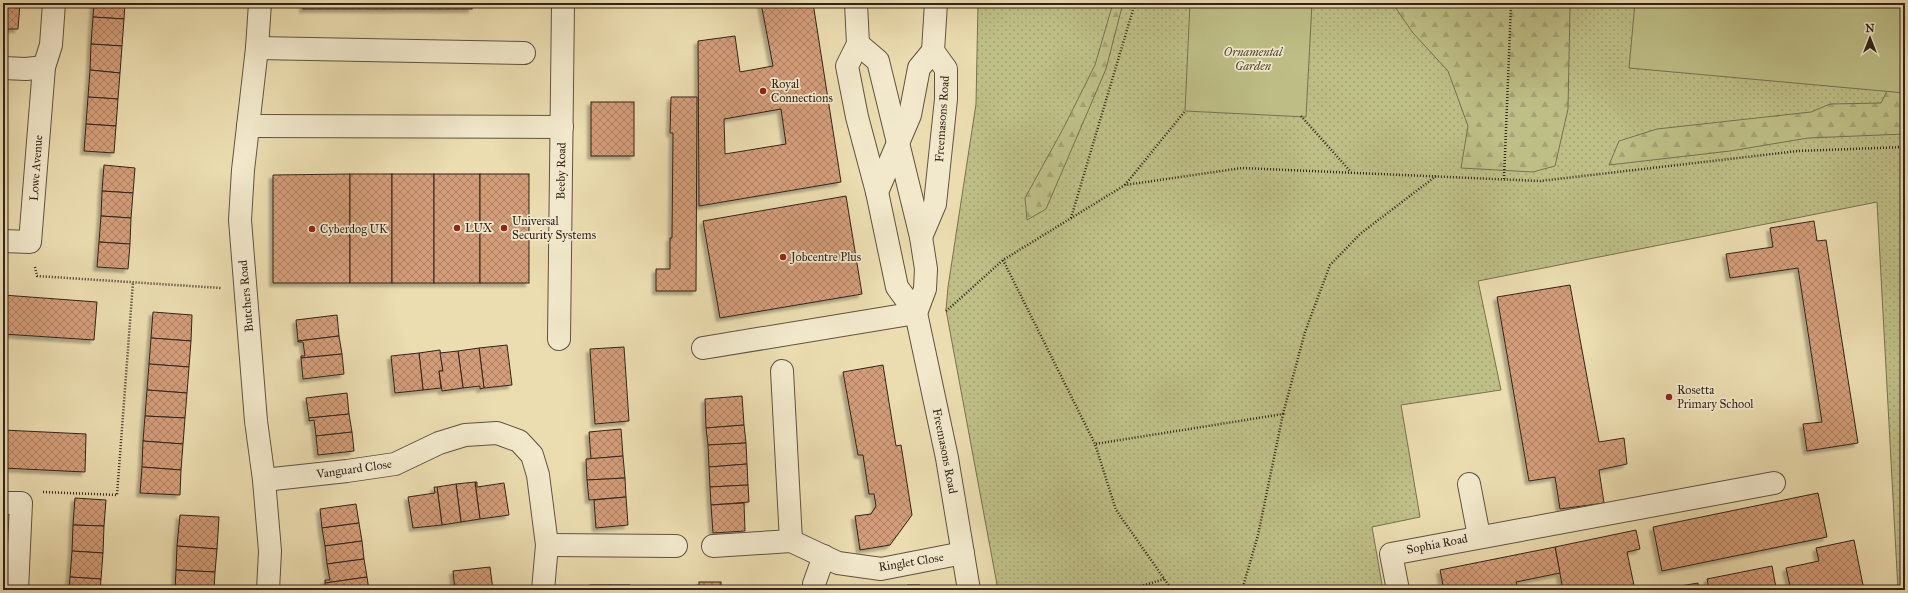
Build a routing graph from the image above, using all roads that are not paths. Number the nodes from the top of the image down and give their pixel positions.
1 (54, 3) edge
2 (260, 3) edge
3 (563, 3) edge
4 (856, 3) edge
5 (936, 3) edge
6 (858, 44) junction
7 (257, 48) junction
8 (934, 51) junction
9 (524, 53) dead end
10 (44, 67) junction
11 (3, 68) edge
12 (248, 126) junction
13 (562, 127) junction
14 (897, 143) junction
15 (877, 192) junction
16 (921, 237) junction
17 (3, 241) edge
18 (916, 313) junction
19 (559, 339) dead end
20 (703, 348) dead end
21 (782, 371) dead end
22 (264, 480) junction
23 (1774, 483) dead end
24 (1469, 484) dead end
25 (12, 503) edge
26 (1479, 536) junction
27 (791, 541) junction
28 (547, 545) junction
29 (676, 546) dead end
30 (713, 546) dead end
31 (963, 553) junction
32 (824, 556) junction
33 (17, 590) edge
34 (268, 590) edge
35 (543, 590) edge
36 (814, 590) edge
37 (969, 590) edge
38 (1398, 590) edge

1 - 10 street
2 - 7 street, Butchers Road
3 - 13 street, Beeby Road
4 - 6 street, Freemasons Road
5 - 8 street
6 - 14 street
6 - 15 street, Freemasons Road
7 - 9 street
7 - 12 street, Butchers Road
8 - 14 street
8 - 16 street, Freemasons Road
10 - 11 street
10 - 17 street, Lowe Avenue
12 - 13 street
12 - 22 street, Butchers Road
13 - 19 street, Beeby Road
14 - 15 street
14 - 16 street
15 - 18 street, Freemasons Road
16 - 18 street
18 - 20 street
18 - 31 street, Freemasons Road
21 - 27 street
22 - 28 street, Vanguard Close
22 - 34 street, Butchers Road
23 - 26 street, Sophia Road
24 - 26 street
25 - 33 street
26 - 38 street, Sophia Road
27 - 30 street, Ringlet Close
27 - 32 street, Ringlet Close
28 - 29 street
28 - 35 street, Vanguard Close
31 - 32 street, Ringlet Close
31 - 37 street, Freemasons Road
32 - 36 street

